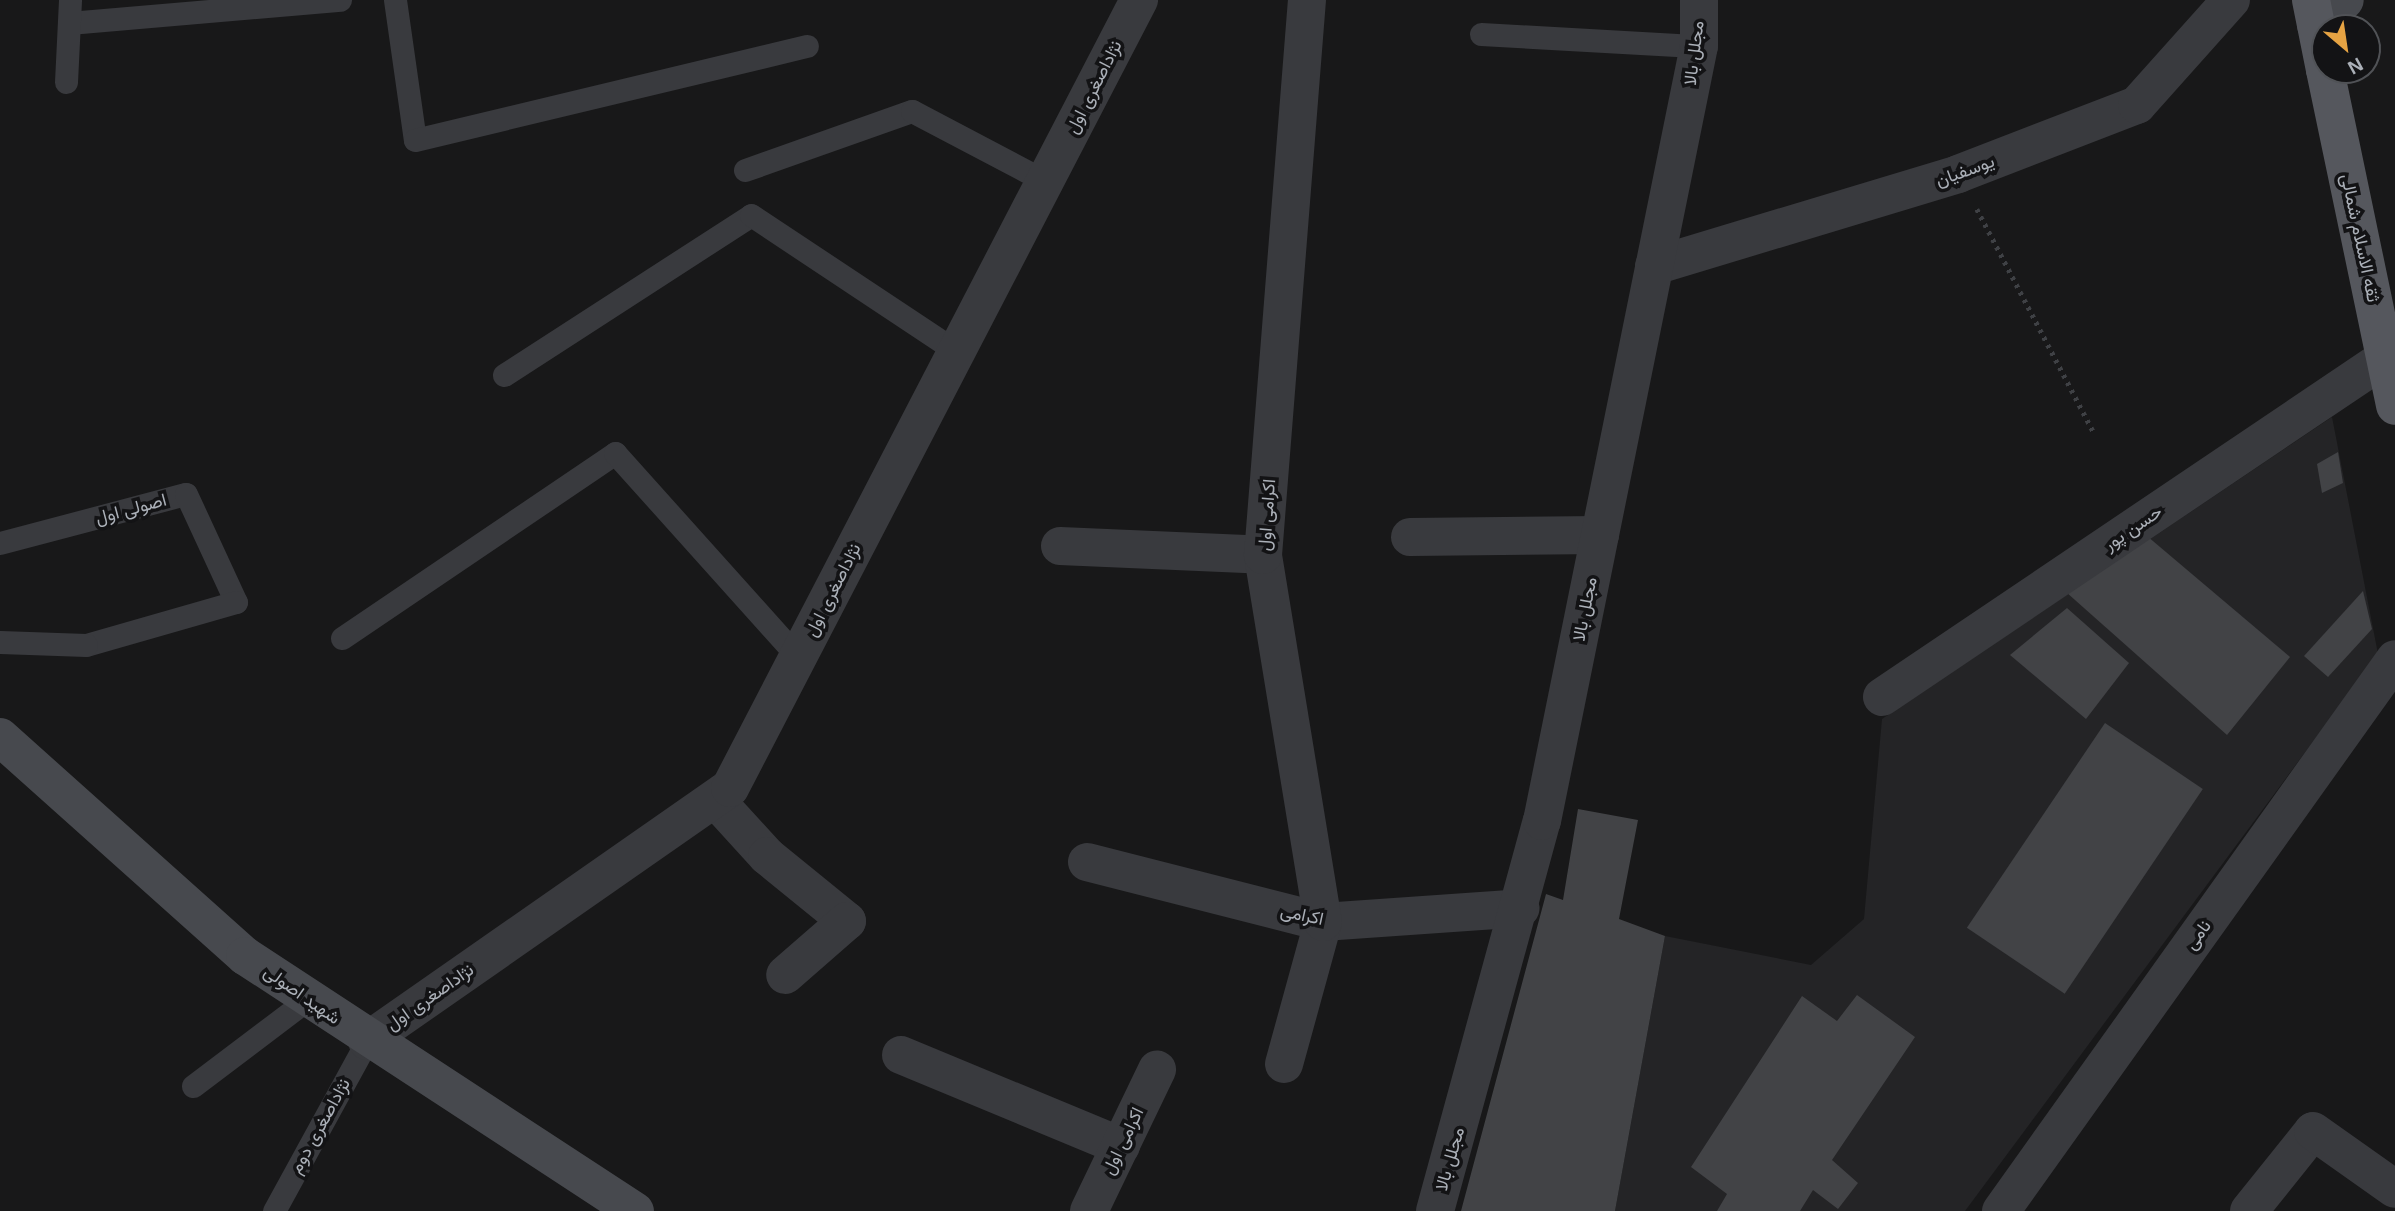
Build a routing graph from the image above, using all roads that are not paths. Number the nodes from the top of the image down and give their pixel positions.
1 (340, 0) edge
2 (395, 0) edge
3 (1139, 0) edge
4 (1307, 0) edge
5 (1699, 0) edge
6 (2231, 0) edge
7 (2345, 0) edge
8 (69, 11) edge
9 (2313, 13) edge
10 (1481, 34) dead end
11 (807, 46) dead end
12 (1699, 47) junction
13 (66, 82) dead end
14 (2328, 84) edge
15 (745, 170) dead end
16 (1045, 181) junction
17 (1654, 266) junction
18 (957, 352) junction
19 (2385, 358) junction
20 (504, 375) dead end
21 (2395, 406) edge
22 (1600, 535) junction
23 (1410, 537) dead end
24 (0, 543) edge
25 (1060, 546) dead end
26 (1263, 555) junction
27 (342, 638) dead end
28 (0, 642) edge
29 (798, 657) junction
30 (2395, 659) edge
31 (1882, 697) dead end
32 (0, 737) edge
33 (715, 799) junction
34 (1087, 862) dead end
35 (1521, 908) junction
36 (1323, 922) junction
37 (785, 975) dead end
38 (307, 999) junction
39 (367, 1041) junction
40 (901, 1055) dead end
41 (1284, 1064) dead end
42 (1157, 1070) dead end
43 (193, 1086) dead end
44 (1121, 1146) junction
45 (2395, 1189) edge
46 (2006, 1209) edge
47 (274, 1211) edge
48 (635, 1211) edge
49 (1089, 1211) edge
50 (1435, 1211) edge
51 (2249, 1211) edge

1 - 8 lane
2 - 11 lane
3 - 16 street, نژاداصغری اول
4 - 26 street, اکرامی اول
5 - 12 street, مجلل بالا
6 - 17 street, یوسفیان
7 - 9 main road
8 - 13 lane
10 - 12 lane
12 - 17 street, مجلل بالا
14 - 19 main road, ثقه الاسلام شمالی
15 - 16 lane
16 - 18 street, نژاداصغری اول
17 - 22 street, مجلل بالا
18 - 20 lane
18 - 29 street, نژاداصغری اول
19 - 21 main road, ثقه الاسلام شمالی
19 - 31 street, حسن پور
22 - 23 street
22 - 35 street, مجلل بالا
24 - 28 lane, اصولی اول
25 - 26 street
26 - 36 street, اکرامی اول
27 - 29 lane
29 - 33 street, نژاداصغری اول
30 - 46 street, نامی
32 - 38 main road, شهید اصولی
33 - 37 street
33 - 39 street, نژاداصغری اول
34 - 36 street, اکرامی
35 - 36 street, اکرامی
35 - 50 street, مجلل بالا
36 - 41 street, اکرامی اول
38 - 39 main road, شهید اصولی
38 - 43 lane
39 - 47 lane, نژاداصغری دوم
39 - 48 main road, شهید اصولی
40 - 44 street
42 - 44 street, اکرامی اول
44 - 49 street, اکرامی اول
45 - 51 street

